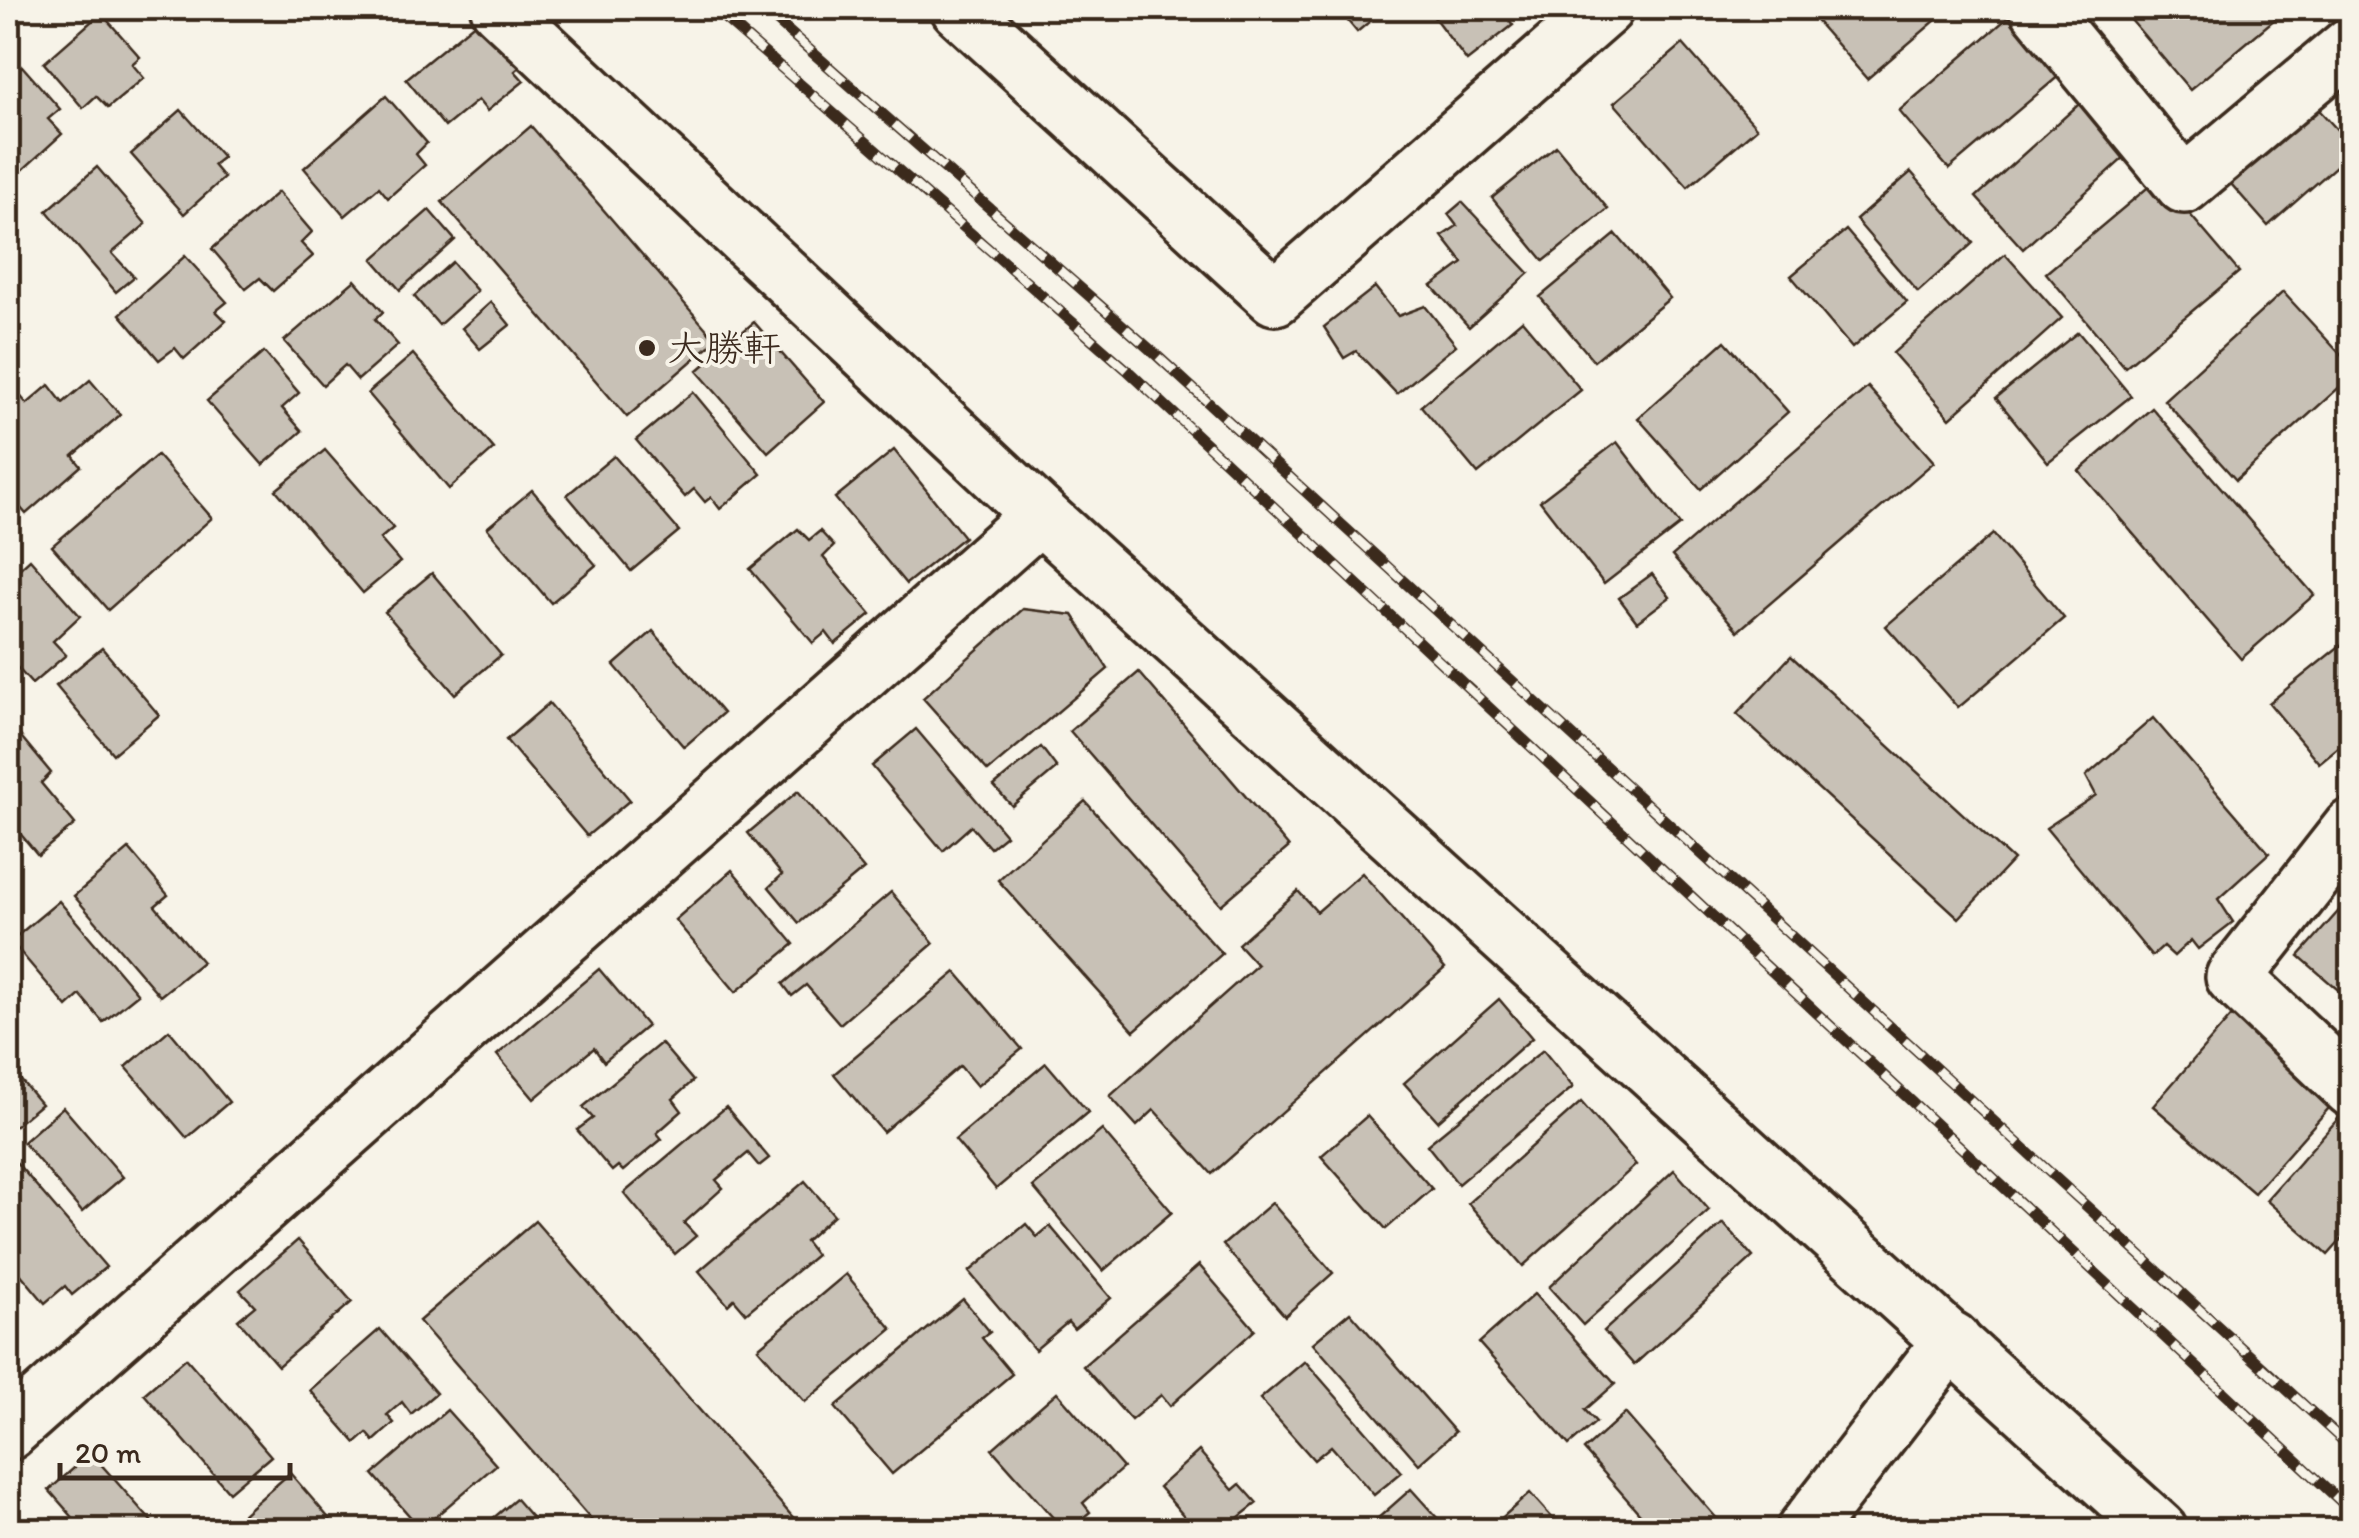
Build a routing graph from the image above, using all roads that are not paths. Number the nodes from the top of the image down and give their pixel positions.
1 (500, 8) edge
2 (959, 8) edge
3 (1605, 8) edge
4 (2038, 8) edge
5 (2352, 44) edge
6 (1040, 514) junction
7 (2352, 827) edge
8 (2352, 1089) edge
9 (1952, 1340) junction
10 (8, 1432) edge
11 (1804, 1530) edge
12 (2159, 1530) edge

1 - 6 street
2 - 3 street
4 - 5 street
6 - 9 street
6 - 10 street
7 - 8 street
9 - 11 street
9 - 12 street

